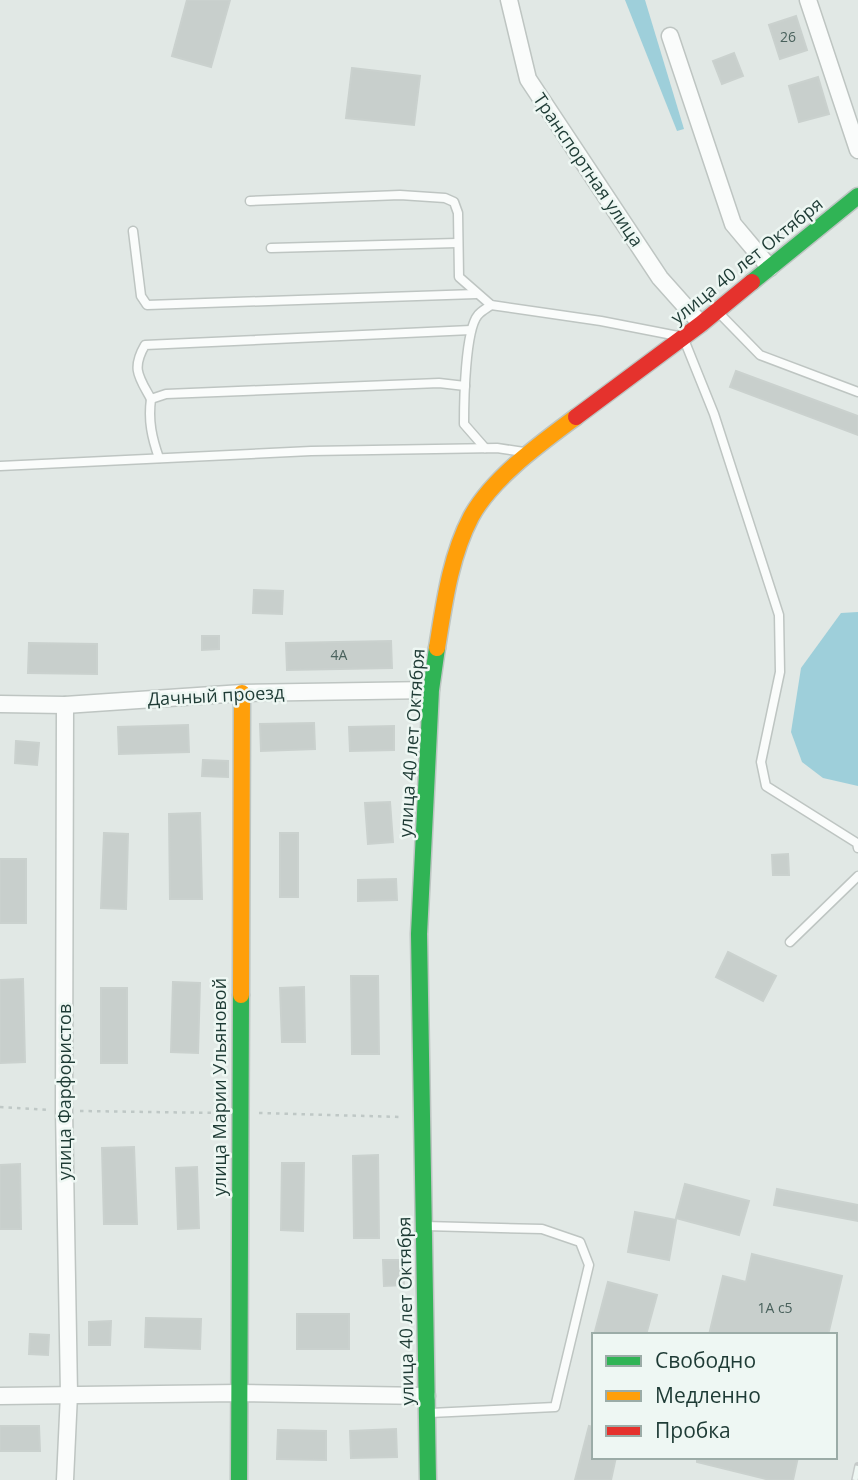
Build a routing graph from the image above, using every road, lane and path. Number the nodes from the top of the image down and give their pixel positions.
1 (509, 0) edge
2 (808, 0) edge
3 (670, 36) dead end
4 (858, 150) edge
5 (858, 196) edge
6 (250, 201) dead end
7 (133, 231) dead end
8 (457, 243) junction
9 (271, 248) dead end
10 (770, 268) junction
11 (477, 293) junction
12 (491, 305) junction
13 (717, 311) junction
14 (701, 324) junction
15 (471, 330) junction
16 (683, 337) junction
17 (465, 386) junction
18 (858, 392) edge
19 (150, 399) junction
20 (485, 448) junction
21 (530, 453) junction
22 (159, 458) junction
23 (0, 466) edge
24 (431, 690) junction
25 (242, 693) junction
26 (0, 704) edge
27 (65, 705) junction
28 (858, 848) edge
29 (858, 876) edge
30 (790, 942) dead end
31 (0, 1107) edge
32 (64, 1110) junction
33 (240, 1113) junction
34 (422, 1117) junction
35 (424, 1226) junction
36 (239, 1393) junction
37 (69, 1394) junction
38 (0, 1396) edge
39 (427, 1396) junction
40 (427, 1413) junction
41 (65, 1480) edge
42 (239, 1480) edge
43 (428, 1480) edge

1 - 14 street, Транспортная улица
2 - 4 street
3 - 10 street
5 - 10 street, улица 40 лет Октября
6 - 8 lane
7 - 11 lane
8 - 9 lane
8 - 11 lane
10 - 13 street, улица 40 лет Октября
11 - 12 lane
12 - 15 lane
12 - 16 lane
13 - 14 street, улица 40 лет Октября
13 - 18 lane
14 - 16 street, улица 40 лет Октября
15 - 17 lane
15 - 19 lane
16 - 21 street, улица 40 лет Октября
16 - 28 lane
17 - 19 lane
17 - 20 lane
19 - 22 lane
20 - 21 lane
20 - 22 lane
21 - 24 street, улица 40 лет Октября
22 - 23 lane
24 - 25 street, Дачный проезд
24 - 34 street, улица 40 лет Октября
25 - 27 street, Дачный проезд
25 - 33 street, улица Марии Ульяновой
26 - 27 street, Дачный проезд
27 - 32 street, улица Фарфористов
29 - 30 lane
31 - 32 path
32 - 33 path
32 - 37 street, улица Фарфористов
33 - 34 path
33 - 36 street, улица Марии Ульяновой
34 - 35 street, улица 40 лет Октября
35 - 39 street, улица 40 лет Октября
35 - 40 lane
36 - 37 street
36 - 39 street
36 - 42 street, улица Марии Ульяновой
37 - 38 street
37 - 41 street, улица Фарфористов
39 - 40 street, улица 40 лет Октября
40 - 43 street, улица 40 лет Октября

